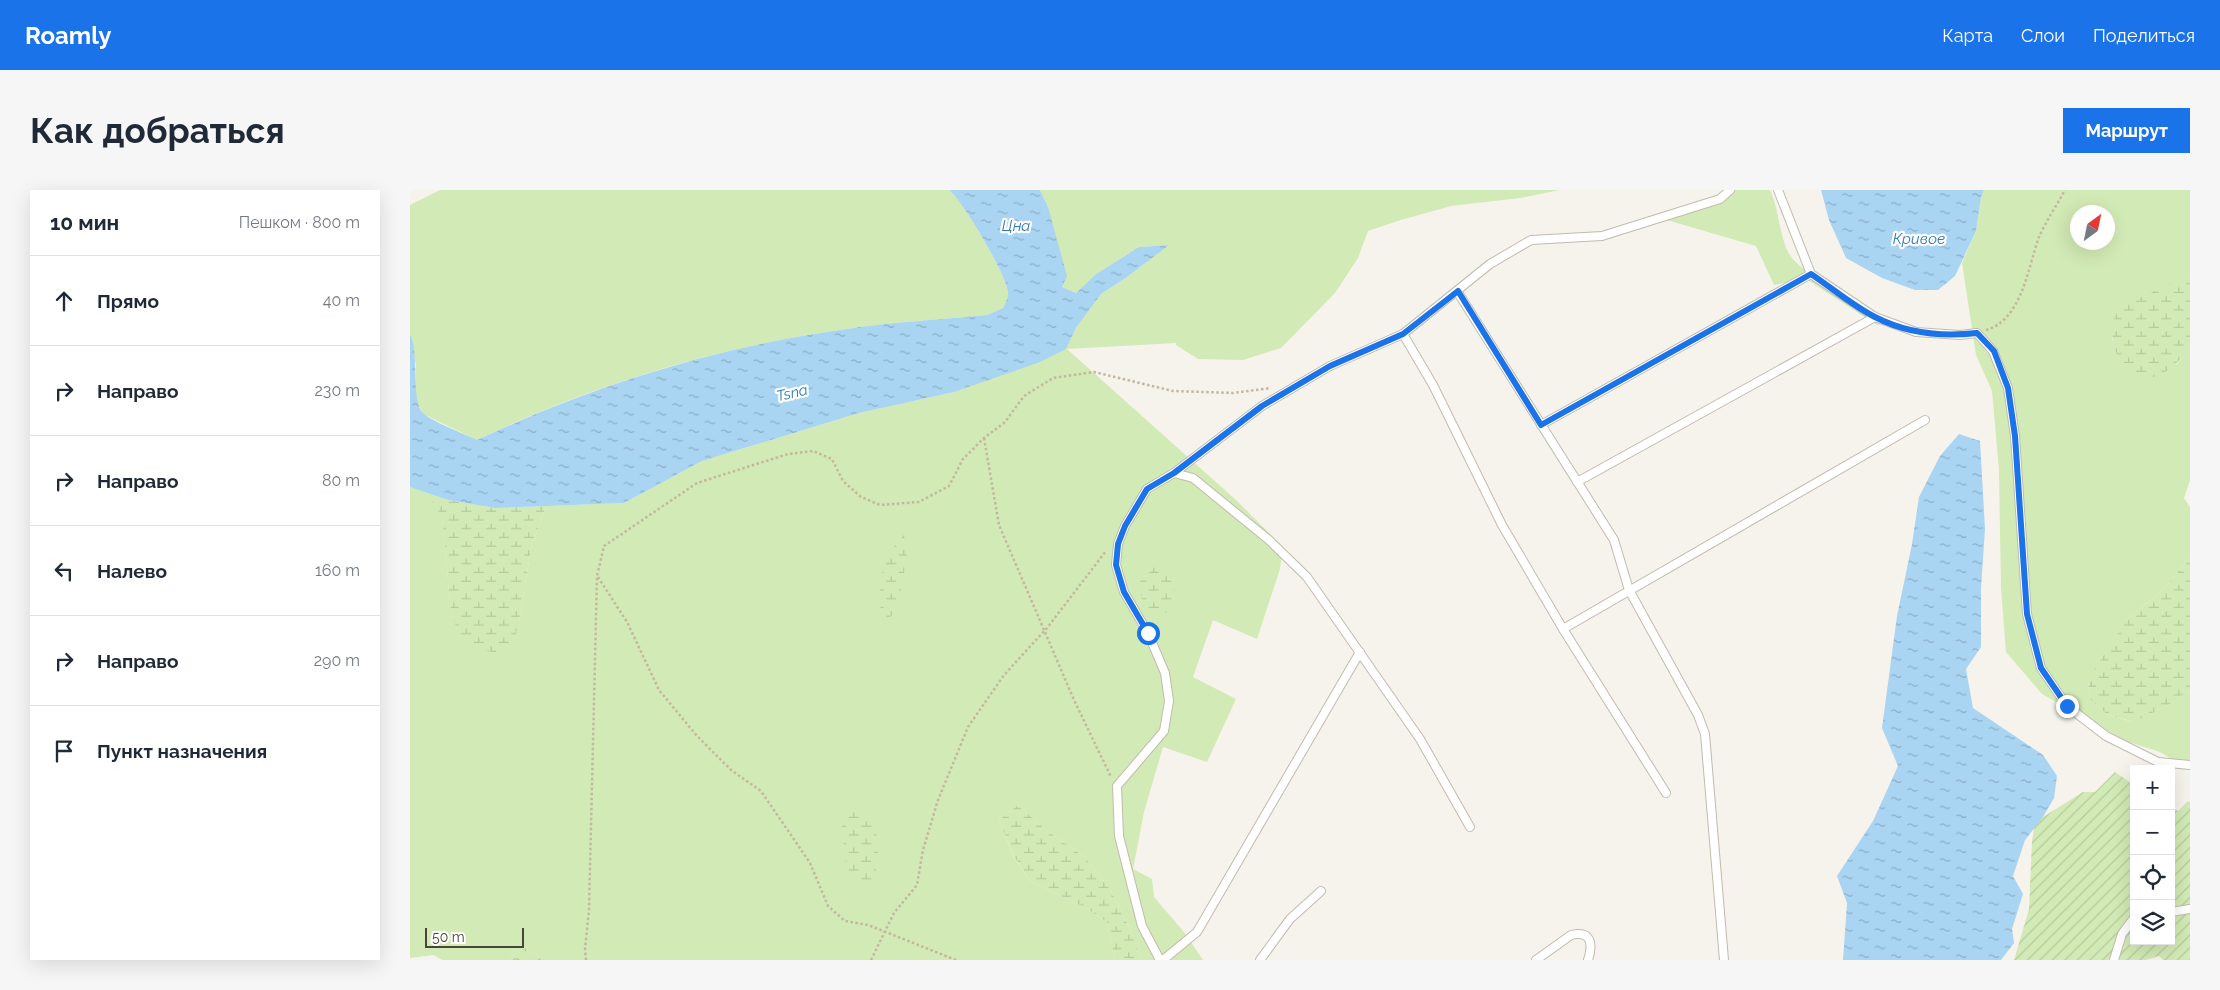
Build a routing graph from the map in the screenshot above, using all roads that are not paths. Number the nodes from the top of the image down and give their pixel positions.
1 (1730, 190) edge
2 (1778, 190) edge
3 (1811, 274) junction
4 (1458, 291) junction
5 (1875, 317) junction
6 (1403, 334) junction
7 (1925, 420) dead end
8 (1541, 425) junction
9 (1174, 473) junction
10 (1578, 482) junction
11 (1629, 590) junction
12 (1563, 629) junction
13 (1360, 652) junction
14 (2190, 766) edge
15 (1666, 793) dead end
16 (1470, 827) dead end
17 (1321, 891) dead end
18 (2190, 909) edge
19 (2175, 911) edge
20 (2130, 923) edge
21 (1161, 960) edge
22 (1260, 960) edge
23 (1536, 960) edge
24 (1588, 960) edge
25 (1724, 960) edge
26 (2114, 960) edge

1 - 4 lane
2 - 3 lane
3 - 5 lane
3 - 8 lane
4 - 6 lane
4 - 8 lane
5 - 10 lane
5 - 14 lane
6 - 9 lane
6 - 12 lane
7 - 11 lane
8 - 10 lane
9 - 13 lane
9 - 21 lane
10 - 11 lane
11 - 12 lane
11 - 25 lane
12 - 15 lane
13 - 16 lane
13 - 21 lane
17 - 22 lane
18 - 19 lane
20 - 26 lane
23 - 24 lane

